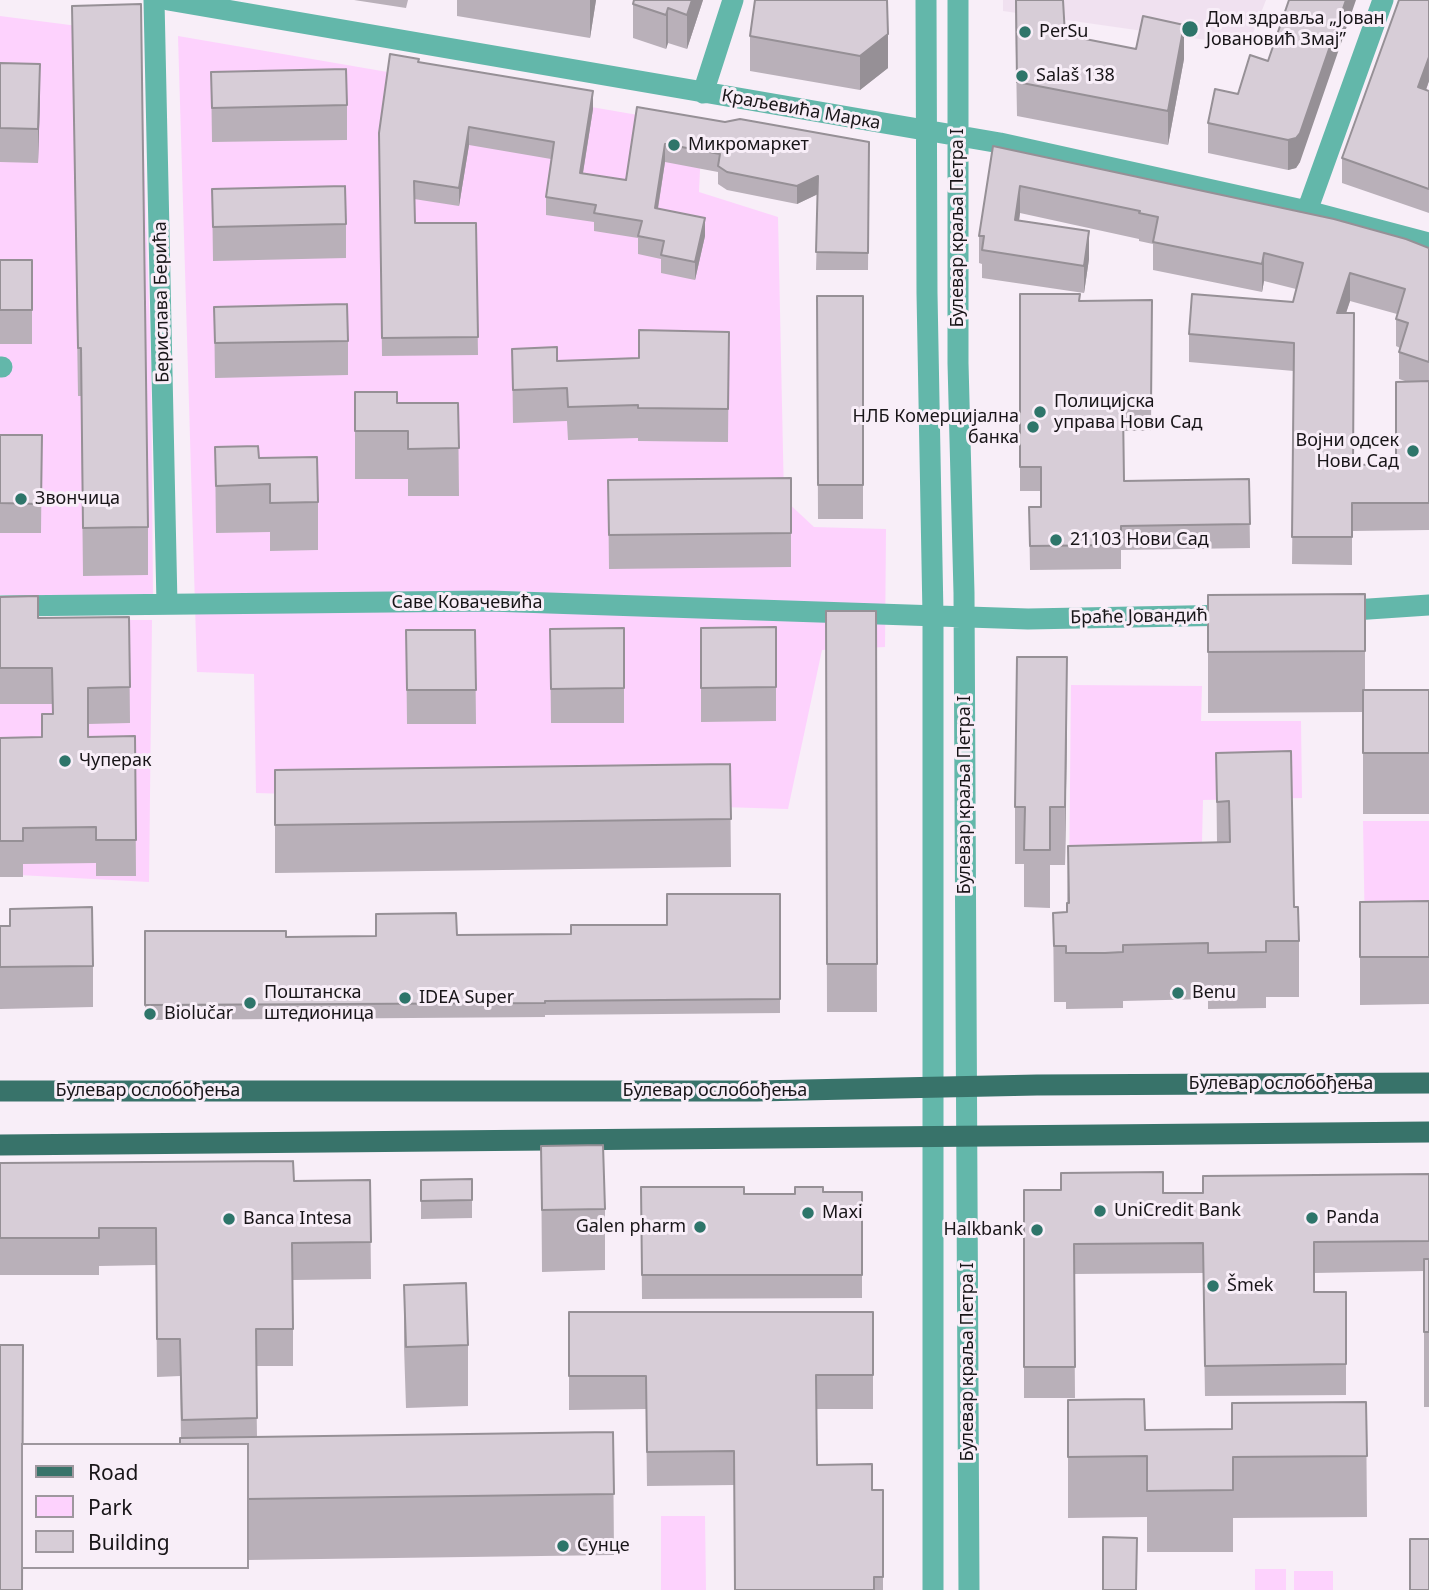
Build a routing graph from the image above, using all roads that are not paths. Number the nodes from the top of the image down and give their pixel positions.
1 (154, 0) edge
2 (168, 0) edge
3 (733, 0) edge
4 (926, 0) edge
5 (958, 0) edge
6 (1383, 0) edge
7 (703, 93) junction
8 (927, 131) junction
9 (958, 136) junction
10 (1307, 211) junction
11 (1429, 243) edge
12 (167, 604) junction
13 (1429, 605) edge
14 (0, 606) edge
15 (1323, 612) edge
16 (1262, 615) edge
17 (933, 616) junction
18 (964, 617) junction
19 (1429, 1083) edge
20 (967, 1086) junction
21 (933, 1087) junction
22 (0, 1091) edge
23 (1429, 1132) edge
24 (933, 1137) junction
25 (967, 1137) junction
26 (0, 1145) edge
27 (933, 1590) edge
28 (969, 1590) edge

1 - 12 street, Берислава Берића
2 - 7 street, Краљевића Марка
3 - 7 street
4 - 8 street, Булевар краља Петра I
5 - 9 street, Булевар краља Петра I
6 - 10 street
7 - 8 street, Краљевића Марка
8 - 9 street, Краљевића Марка
8 - 17 street, Булевар краља Петра I
9 - 10 street, Краљевића Марка
9 - 18 street, Булевар краља Петра I
10 - 11 street, Краљевића Марка
12 - 14 street, Саве Ковачевића
12 - 17 street, Саве Ковачевића
13 - 15 street
16 - 18 street, Браће Јовандић
17 - 18 street, Браће Јовандић
17 - 21 street, Булевар краља Петра I
18 - 20 street, Булевар краља Петра I
19 - 20 main road, Булевар ослобођења
20 - 21 main road, Булевар ослобођења
20 - 25 street, Булевар краља Петра I
21 - 22 main road, Булевар ослобођења
21 - 24 street, Булевар краља Петра I
23 - 25 main road
24 - 25 main road
24 - 26 main road
24 - 27 street, Булевар краља Петра I
25 - 28 street, Булевар краља Петра I

